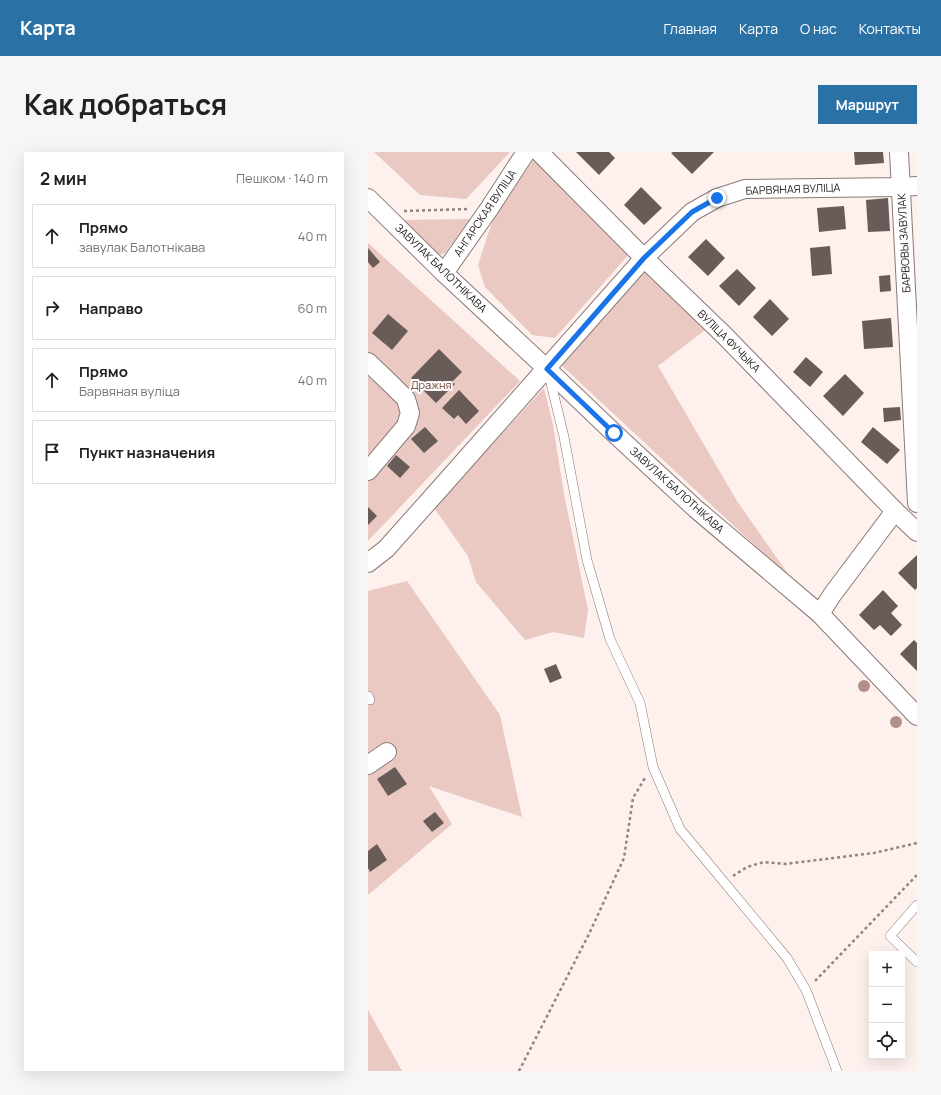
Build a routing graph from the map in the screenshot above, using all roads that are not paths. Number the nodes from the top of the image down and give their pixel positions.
1 (526, 152) edge
2 (539, 152) edge
3 (899, 152) edge
4 (909, 186) edge
5 (368, 198) edge
6 (644, 258) junction
7 (444, 273) junction
8 (368, 362) edge
9 (547, 369) junction
10 (368, 471) edge
11 (917, 503) edge
12 (896, 511) junction
13 (917, 532) edge
14 (368, 564) edge
15 (820, 614) junction
16 (917, 716) edge
17 (387, 752) dead end
18 (368, 765) edge
19 (917, 905) edge
20 (917, 962) edge
21 (837, 1071) edge

1 - 7 street, АНГАРСКАЯ ВУЛІЦА
2 - 6 street, ВУЛІЦА ФУЧЫКА
3 - 4 street, БАРВОВЫ ЗАВУЛАК
4 - 6 street, БАРВЯНАЯ ВУЛІЦА
4 - 11 street, БАРВОВЫ ЗАВУЛАК
5 - 7 street, ЗАВУЛАК БАЛОТНІКАВА
6 - 9 street, БАРВЯНАЯ ВУЛІЦА
6 - 12 street, ВУЛІЦА ФУЧЫКА
7 - 9 street, ЗАВУЛАК БАЛОТНІКАВА
8 - 10 street
9 - 14 street, БАРВЯНАЯ ВУЛІЦА
9 - 15 street, ЗАВУЛАК БАЛОТНІКАВА
9 - 21 lane
12 - 13 street, ВУЛІЦА ФУЧЫКА
12 - 15 street
15 - 16 street, ЗАВУЛАК БАЛОТНІКАВА
17 - 18 street
19 - 20 lane

